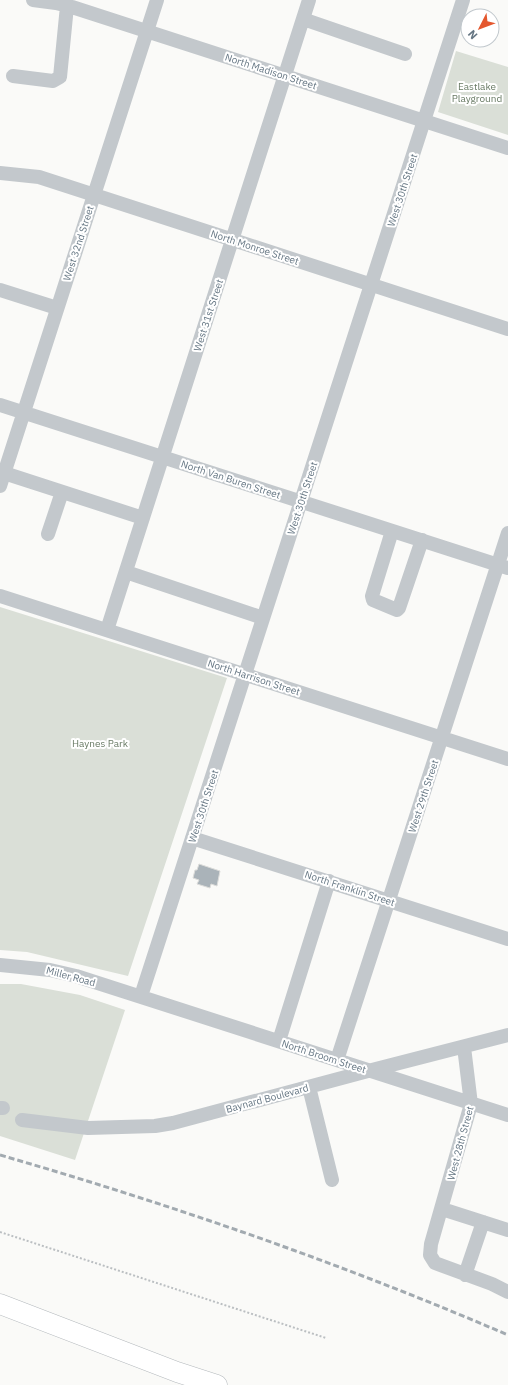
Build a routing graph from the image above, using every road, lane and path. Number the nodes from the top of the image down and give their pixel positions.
1 (33, 0) edge
2 (157, 0) edge
3 (309, 0) edge
4 (463, 0) edge
5 (67, 6) junction
6 (303, 19) junction
7 (147, 31) junction
8 (405, 54) dead end
9 (13, 76) dead end
10 (284, 76) junction
11 (424, 121) junction
12 (508, 148) edge
13 (0, 173) edge
14 (94, 194) junction
15 (232, 239) junction
16 (371, 284) junction
17 (0, 290) edge
18 (57, 308) junction
19 (508, 329) edge
20 (0, 405) edge
21 (24, 412) junction
22 (162, 457) junction
23 (2, 479) edge
24 (62, 492) junction
25 (301, 502) junction
26 (143, 518) junction
27 (392, 531) junction
28 (508, 533) edge
29 (48, 534) dead end
30 (422, 540) junction
31 (503, 566) edge
32 (126, 572) junction
33 (0, 596) edge
34 (264, 618) junction
35 (107, 630) junction
36 (245, 674) junction
37 (442, 738) junction
38 (508, 759) edge
39 (192, 838) junction
40 (329, 881) junction
41 (389, 900) junction
42 (508, 939) edge
43 (0, 965) edge
44 (141, 996) junction
45 (508, 1036) edge
46 (279, 1041) junction
47 (464, 1047) junction
48 (337, 1060) junction
49 (368, 1071) junction
50 (309, 1087) junction
51 (471, 1104) junction
52 (508, 1115) edge
53 (22, 1120) dead end
54 (332, 1180) dead end
55 (442, 1209) junction
56 (483, 1222) junction
57 (508, 1230) edge
58 (0, 1232) edge
59 (465, 1274) junction
60 (508, 1292) edge
61 (0, 1304) edge
62 (326, 1338) dead end
63 (218, 1385) edge

1 - 5 street, North Madison Street
2 - 7 street, West 32nd Street
3 - 6 street, West 31st Street
4 - 11 street, West 30th Street
5 - 7 street, North Madison Street
5 - 9 street
6 - 8 street
6 - 10 street, West 31st Street
7 - 10 street, North Madison Street
7 - 14 street, West 32nd Street
10 - 11 street, North Madison Street
10 - 15 street, West 31st Street
11 - 12 street, North Madison Street
11 - 16 street, West 30th Street
13 - 14 street, North Monroe Street
14 - 15 street, North Monroe Street
14 - 18 street, West 32nd Street
15 - 16 street, North Monroe Street
15 - 22 street, West 31st Street
16 - 19 street, North Monroe Street
16 - 25 street, West 30th Street
17 - 18 street
18 - 21 street, West 32nd Street
20 - 21 street, North Van Buren Street
21 - 22 street, North Van Buren Street
21 - 23 street, West 32nd Street
22 - 25 street, North Van Buren Street
22 - 26 street, West 31st Street
23 - 24 street
24 - 26 street
24 - 29 street
25 - 27 street, North Van Buren Street
25 - 34 street, West 30th Street
26 - 32 street, West 31st Street
27 - 30 street, North Van Buren Street
27 - 30 street
28 - 31 street, West 29th Street
30 - 31 street, North Van Buren Street
31 - 37 street, West 29th Street
32 - 34 street
32 - 35 street, West 31st Street
33 - 35 street, North Harrison Street
34 - 36 street, West 30th Street
35 - 36 street, North Harrison Street
36 - 37 street, North Harrison Street
36 - 39 street, West 30th Street
37 - 38 street, North Harrison Street
37 - 41 street, West 29th Street
39 - 40 street, North Franklin Street
39 - 44 street, West 30th Street
40 - 41 street, North Franklin Street
40 - 46 street
41 - 42 street, North Franklin Street
41 - 48 street, West 29th Street
43 - 44 street, Miller Road
44 - 46 street, North Broom Street
45 - 47 street, Baynard Boulevard
46 - 48 street, North Broom Street
47 - 49 street, Baynard Boulevard
47 - 51 street, West 28th Street
48 - 49 street, North Broom Street
49 - 50 street, Baynard Boulevard
49 - 51 street, North Broom Street
50 - 53 street, Baynard Boulevard
50 - 54 street
51 - 52 street, North Broom Street
51 - 55 street, West 28th Street
55 - 56 street
55 - 59 street, West 28th Street
56 - 57 street
56 - 59 street
58 - 62 path
59 - 60 street
61 - 63 highway

